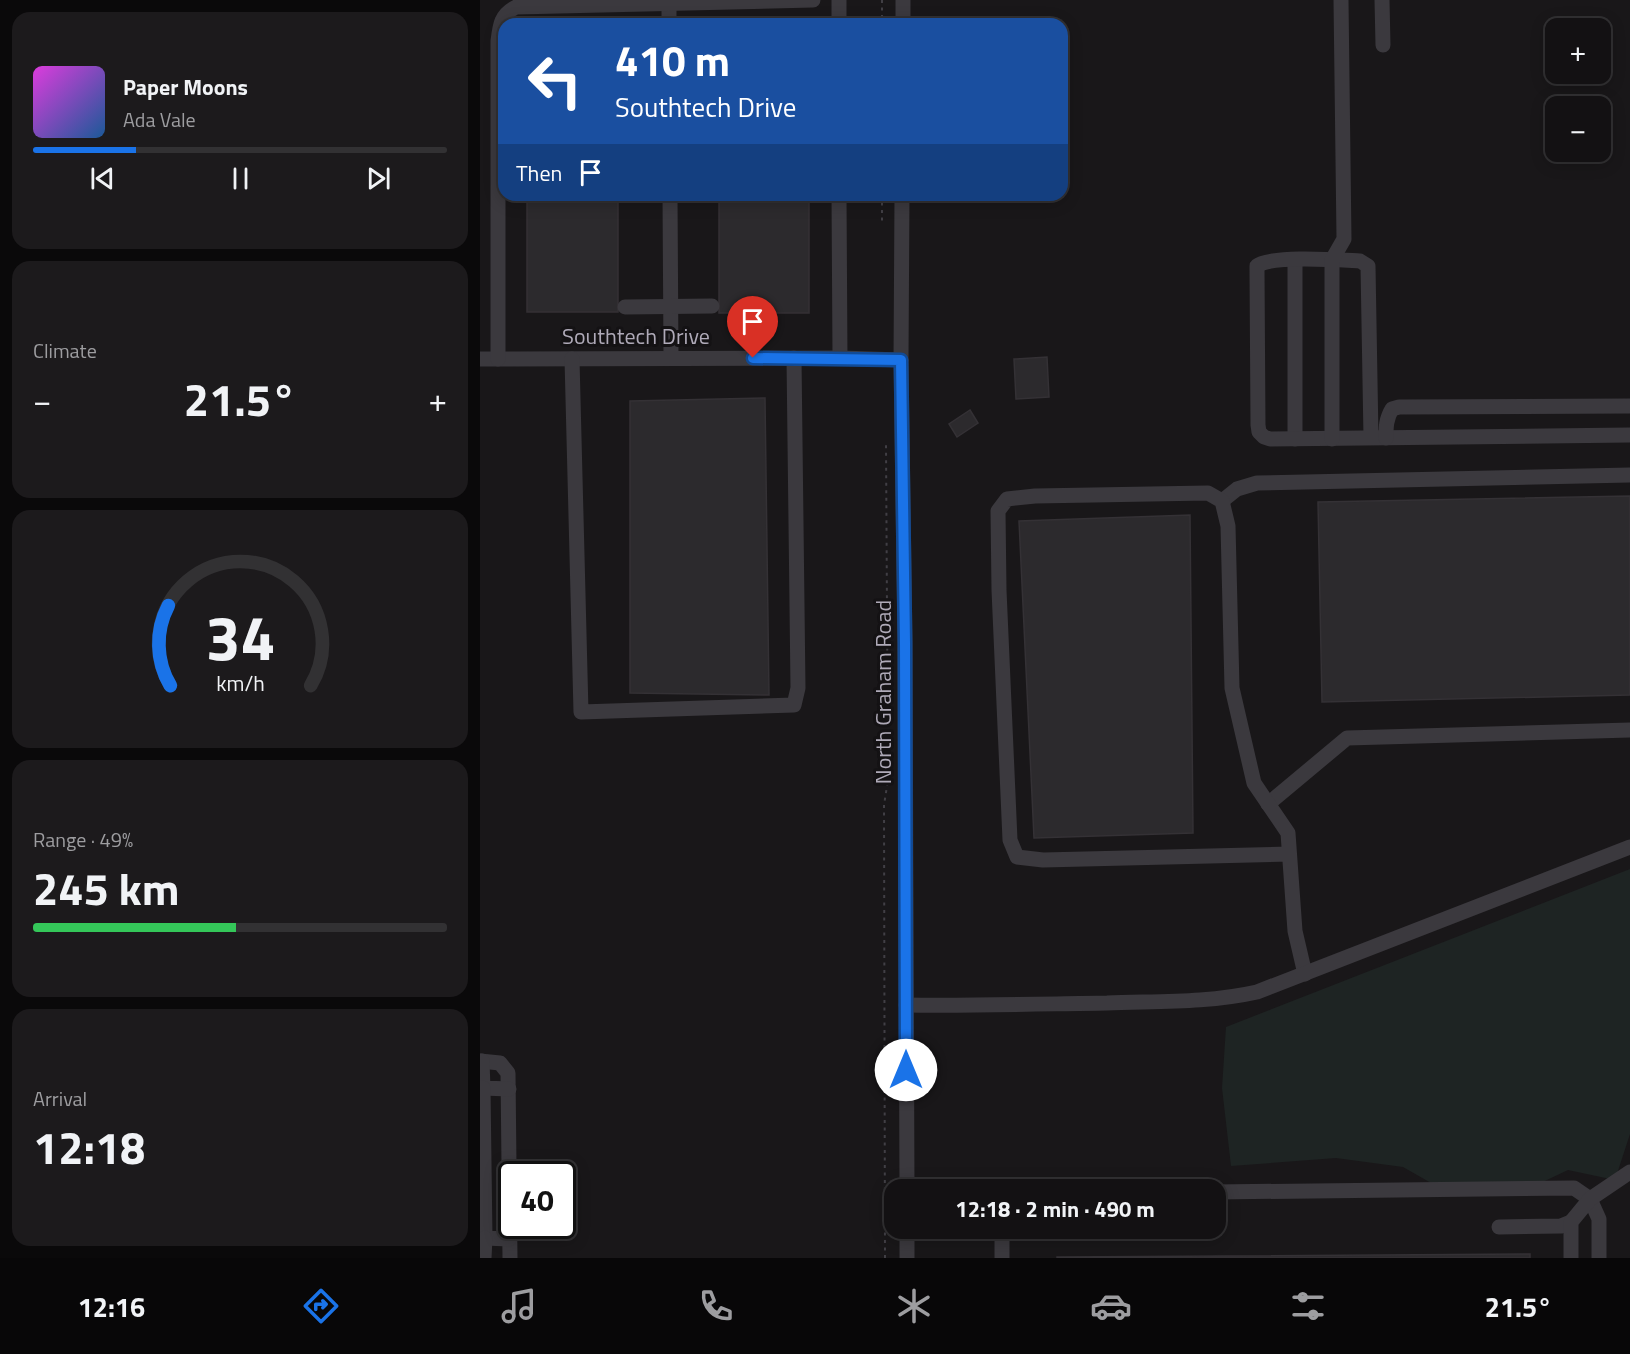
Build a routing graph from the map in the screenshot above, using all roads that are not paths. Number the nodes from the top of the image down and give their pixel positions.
1 (813, 0) edge
2 (839, 0) edge
3 (903, 0) edge
4 (1341, 0) edge
5 (1382, 0) edge
6 (669, 4) junction
7 (503, 18) edge
8 (669, 18) edge
9 (839, 18) edge
10 (903, 18) edge
11 (498, 41) edge
12 (1383, 45) dead end
13 (498, 201) edge
14 (498, 201) edge
15 (670, 201) edge
16 (840, 201) edge
17 (902, 201) edge
18 (1295, 260) junction
19 (1332, 260) junction
20 (670, 306) junction
21 (712, 306) dead end
22 (625, 307) dead end
23 (671, 358) junction
24 (794, 358) junction
25 (840, 358) junction
26 (480, 359) edge
27 (498, 359) junction
28 (572, 359) junction
29 (901, 360) junction
30 (1630, 406) edge
31 (1630, 435) edge
32 (1378, 438) junction
33 (1295, 439) junction
34 (1332, 439) junction
35 (1630, 475) edge
36 (1222, 501) junction
37 (1630, 730) edge
38 (1268, 804) junction
39 (1630, 847) edge
40 (1289, 854) junction
41 (1305, 974) junction
42 (906, 1005) junction
43 (481, 1061) edge
44 (483, 1088) junction
45 (509, 1089) junction
46 (509, 1161) edge
47 (1630, 1172) edge
48 (907, 1179) edge
49 (1226, 1192) edge
50 (1590, 1199) junction
51 (1571, 1221) junction
52 (1499, 1227) dead end
53 (484, 1238) junction
54 (498, 1239) edge
55 (509, 1239) edge
56 (907, 1239) edge
57 (1002, 1239) edge
58 (484, 1258) edge
59 (510, 1258) edge
60 (907, 1258) edge
61 (1002, 1258) edge
62 (1571, 1258) edge
63 (1599, 1258) edge

1 - 6 street
2 - 9 street
3 - 10 street
4 - 19 street
5 - 12 street
6 - 7 street
6 - 8 street
11 - 13 street
14 - 27 street
15 - 20 street
16 - 25 street
17 - 29 street, North Graham Road
18 - 19 street
18 - 33 street
18 - 33 street
19 - 32 street
19 - 34 street
20 - 21 street
20 - 22 street
20 - 23 street
23 - 24 street, Southtech Drive
23 - 28 street, Southtech Drive
24 - 25 street, Southtech Drive
24 - 28 street
25 - 29 street, Southtech Drive
26 - 27 street, Southtech Drive
27 - 28 street, Southtech Drive
29 - 42 street, North Graham Road
30 - 32 street
31 - 32 street
32 - 34 street
33 - 34 street
35 - 36 street
36 - 38 street
36 - 40 street
37 - 38 street
38 - 40 street
39 - 41 street
40 - 41 street
41 - 42 street
42 - 48 street, North Graham Road
43 - 44 street
43 - 45 street
44 - 45 street
44 - 53 street
45 - 46 street
47 - 50 street
49 - 50 street
50 - 51 street
50 - 63 street
51 - 52 street
51 - 62 street
53 - 54 street
53 - 58 street
55 - 59 street
56 - 60 street
57 - 61 street

